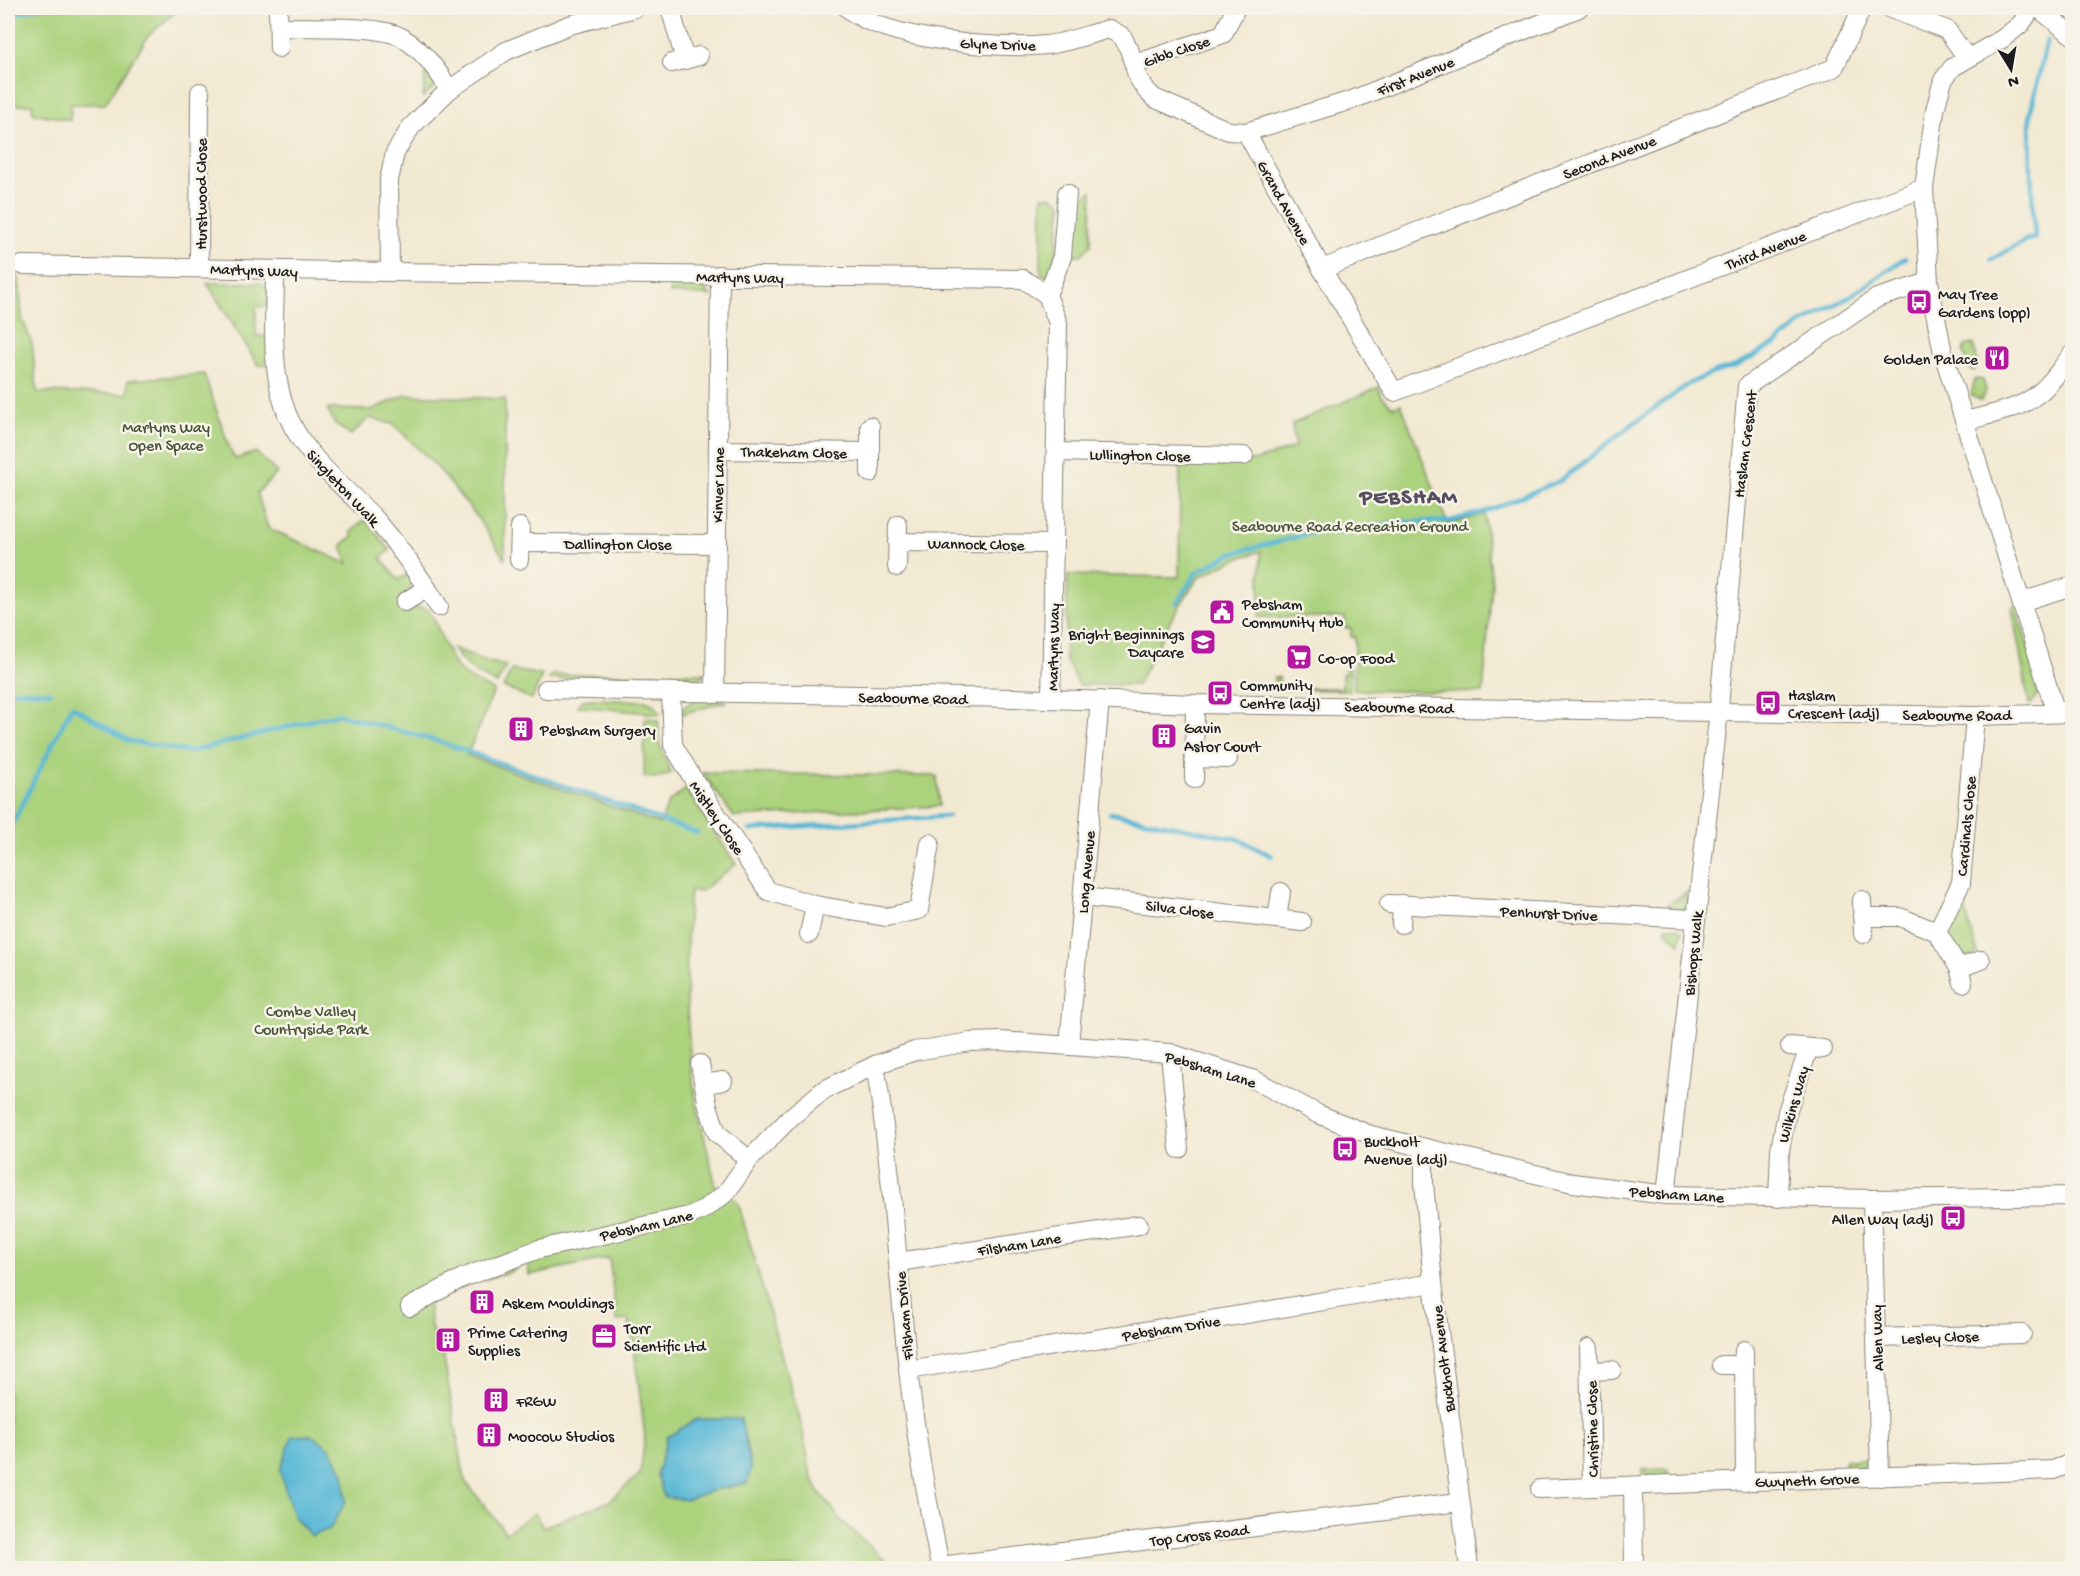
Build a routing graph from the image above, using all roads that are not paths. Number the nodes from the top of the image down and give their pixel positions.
1 (278, 8) edge
2 (635, 8) edge
3 (670, 8) edge
4 (847, 8) edge
5 (1236, 8) edge
6 (1579, 8) edge
7 (1863, 8) edge
8 (1888, 8) edge
9 (2032, 8) edge
10 (2038, 8) edge
11 (567, 16) edge
12 (279, 27) junction
13 (2073, 35) edge
14 (279, 48) dead end
15 (1967, 58) junction
16 (685, 60) dead end
17 (1135, 64) junction
18 (449, 90) junction
19 (200, 92) dead end
20 (1246, 132) junction
21 (1924, 188) junction
22 (1067, 193) dead end
23 (22, 265) dead end
24 (199, 268) junction
25 (1322, 269) junction
26 (275, 271) junction
27 (390, 273) junction
28 (720, 275) junction
29 (1929, 282) junction
30 (1047, 295) junction
31 (2073, 354) edge
32 (1394, 392) joint
33 (1966, 421) junction
34 (870, 426) dead end
35 (718, 450) junction
36 (870, 452) junction
37 (1056, 452) junction
38 (1244, 456) dead end
39 (870, 473) dead end
40 (520, 543) dead end
41 (717, 544) junction
42 (1054, 544) junction
43 (897, 567) dead end
44 (2073, 586) edge
45 (427, 588) junction
46 (405, 602) dead end
47 (2021, 602) junction
48 (439, 607) dead end
49 (546, 688) dead end
50 (671, 692) junction
51 (715, 694) junction
52 (1051, 699) junction
53 (1100, 700) junction
54 (1196, 704) junction
55 (1718, 712) junction
56 (2064, 713) edge
57 (1975, 716) junction
58 (1194, 758) junction
59 (1228, 759) dead end
60 (1194, 779) dead end
61 (930, 843) dead end
62 (1281, 892) dead end
63 (1083, 897) junction
64 (815, 904) junction
65 (1862, 917) dead end
66 (1696, 919) junction
67 (1277, 920) junction
68 (1302, 922) dead end
69 (1401, 924) dead end
70 (1937, 932) junction
71 (809, 934) dead end
72 (1981, 960) dead end
73 (1070, 1045) junction
74 (1790, 1046) dead end
75 (1170, 1053) junction
76 (700, 1064) dead end
77 (875, 1065) junction
78 (723, 1081) dead end
79 (704, 1084) junction
80 (1179, 1149) dead end
81 (1424, 1149) junction
82 (749, 1160) junction
83 (1666, 1195) junction
84 (2073, 1196) edge
85 (1778, 1198) junction
86 (1872, 1199) junction
87 (1139, 1225) dead end
88 (898, 1262) junction
89 (1433, 1283) junction
90 (410, 1307) dead end
91 (1876, 1338) junction
92 (2011, 1340) dead end
93 (1589, 1348) dead end
94 (1721, 1365) dead end
95 (908, 1370) junction
96 (1612, 1370) dead end
97 (1590, 1371) junction
98 (2073, 1463) edge
99 (1880, 1477) junction
100 (1745, 1482) junction
101 (1633, 1486) junction
102 (1592, 1487) junction
103 (1540, 1489) dead end
104 (1459, 1502) junction
105 (940, 1566) joint
106 (1469, 1569) edge
107 (1634, 1569) edge

1 - 12 street
2 - 11 street
3 - 16 street
4 - 17 street, Glyne Drive
5 - 17 street, Gibb Close
6 - 20 street, First Avenue
7 - 25 street, Second Avenue
8 - 15 street
9 - 15 street
10 - 13 street
11 - 18 street
12 - 14 street
12 - 18 street
15 - 21 street
17 - 20 street
18 - 27 street
19 - 24 street, Hurstwood Close
20 - 25 street, Grand Avenue
21 - 29 street
21 - 32 street, Third Avenue
22 - 30 street
23 - 24 street, Martyns Way
24 - 26 street, Martyns Way
25 - 32 street, Grand Avenue
26 - 27 street, Martyns Way
26 - 45 street, Singleton Walk
27 - 28 street, Martyns Way
28 - 30 street, Martyns Way
28 - 35 street, Kinver Lane
29 - 33 street
29 - 55 street, Haslam Crescent
30 - 37 street, Martyns Way
31 - 33 street
33 - 47 street
34 - 36 street, Thakeham Close
35 - 36 street, Thakeham Close
35 - 41 street, Kinver Lane
36 - 39 street, Thakeham Close
37 - 38 street, Lullington Close
37 - 42 street, Martyns Way
40 - 41 street, Dallington Close
41 - 51 street, Kinver Lane
42 - 43 street, Wannock Close
42 - 52 street, Martyns Way
44 - 47 street
45 - 46 street
45 - 48 street, Singleton Walk
47 - 56 street
49 - 50 street, Seabourne Road
50 - 51 street, Seabourne Road
50 - 64 street, Mistley Close
51 - 52 street, Seabourne Road
52 - 53 street, Seabourne Road
53 - 54 street, Seabourne Road
53 - 63 street, Long Avenue
54 - 55 street, Seabourne Road
54 - 58 street
55 - 57 street, Seabourne Road
55 - 66 street, Bishops Walk
56 - 57 street, Seabourne Road
57 - 70 street, Cardinals Close
58 - 59 street
58 - 60 street
61 - 64 street, Mistley Close
62 - 67 street
63 - 67 street, Silva Close
63 - 73 street, Long Avenue
64 - 71 street
65 - 70 street
66 - 69 street, Penhurst Drive
66 - 83 street, Bishops Walk
67 - 68 street, Silva Close
70 - 72 street
73 - 75 street, Pebsham Lane
73 - 77 street, Pebsham Lane
74 - 85 street, Wilkins Way
75 - 80 street
75 - 81 street, Pebsham Lane
76 - 79 street
77 - 82 street, Pebsham Lane
77 - 88 street, Filsham Drive
78 - 79 street
79 - 82 street
81 - 83 street, Pebsham Lane
81 - 89 street, Buckholt Avenue
82 - 90 street, Pebsham Lane
83 - 85 street, Pebsham Lane
84 - 86 street, Pebsham Lane
85 - 86 street, Pebsham Lane
86 - 91 street, Allen Way
87 - 88 street, Filsham Lane
88 - 95 street, Filsham Drive
89 - 95 street, Pebsham Drive
89 - 104 street, Buckholt Avenue
91 - 92 street, Lesley Close
91 - 99 street, Allen Way
93 - 97 street, Christine Close
94 - 100 street
95 - 105 street, Filsham Drive
96 - 97 street, Christine Close
97 - 102 street, Christine Close
98 - 99 street, Gwyneth Grove
99 - 100 street, Gwyneth Grove
100 - 101 street, Gwyneth Grove
101 - 102 street, Gwyneth Grove
101 - 107 street
102 - 103 street, Gwyneth Grove
104 - 105 street, Top Cross Road
104 - 106 street, Buckholt Avenue

